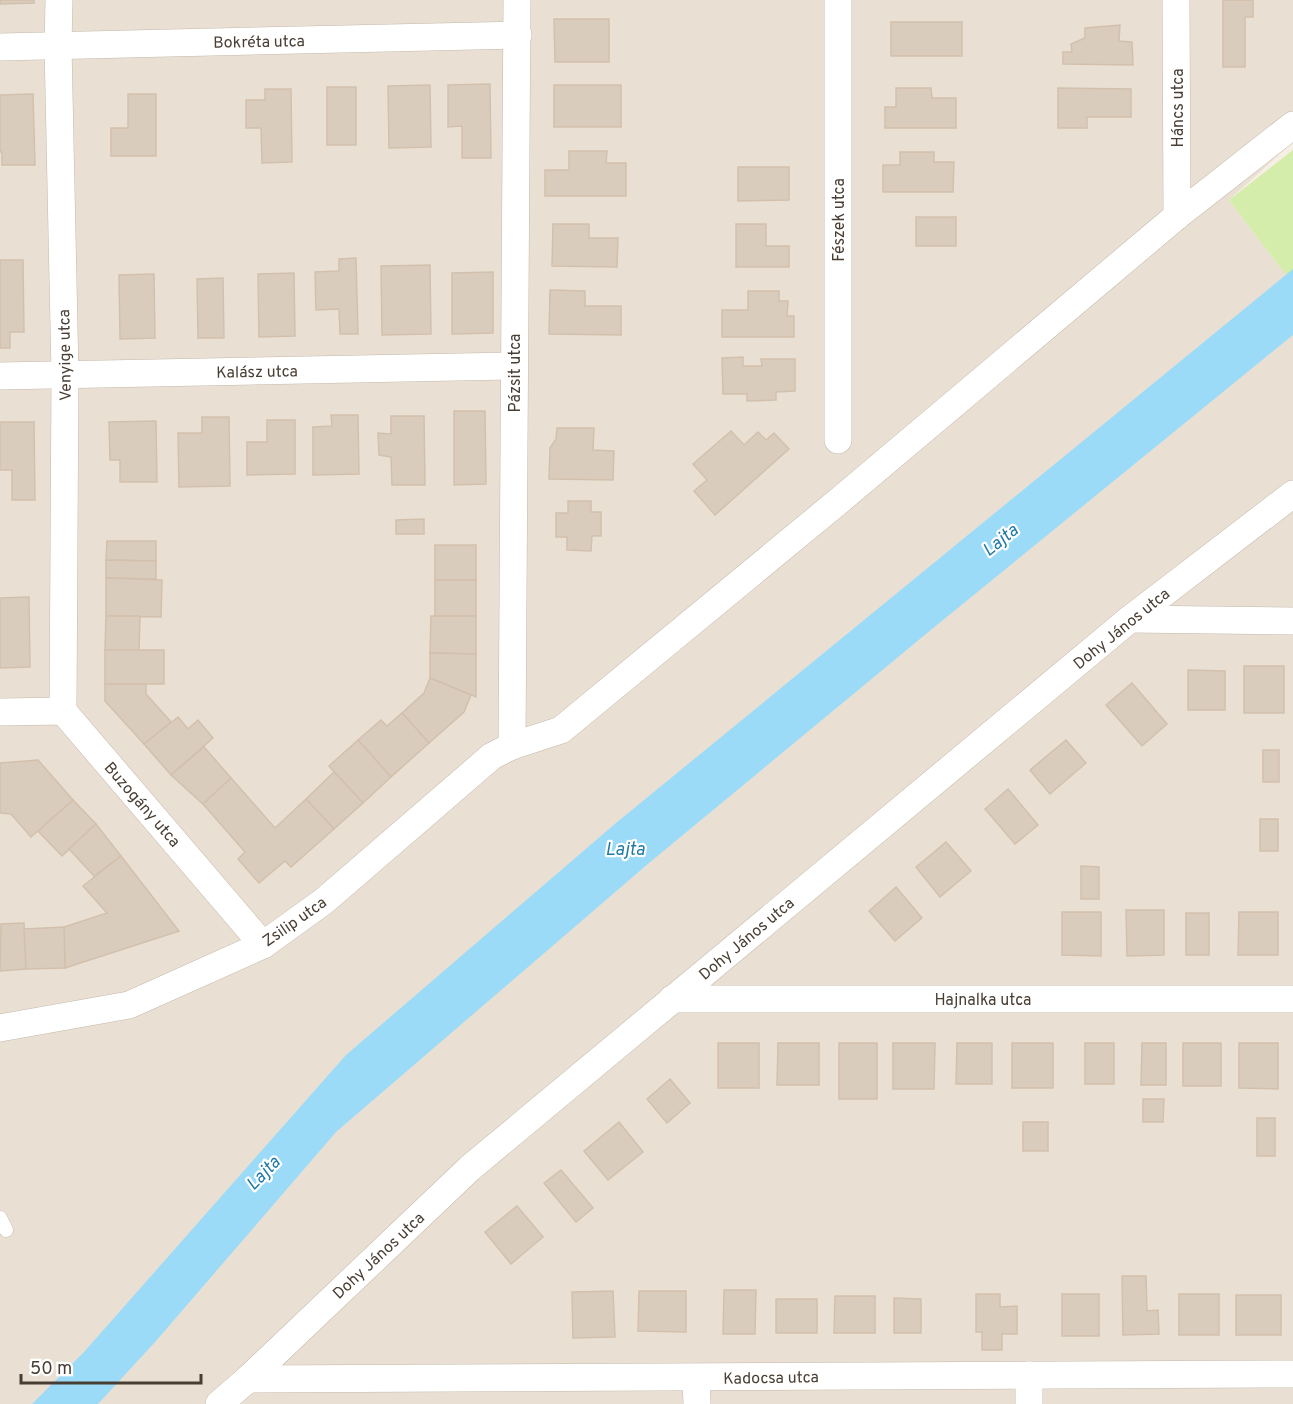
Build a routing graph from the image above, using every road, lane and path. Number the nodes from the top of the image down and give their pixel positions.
1 (59, 0) edge
2 (518, 0) edge
3 (838, 0) edge
4 (1176, 0) edge
5 (518, 35) junction
6 (58, 46) junction
7 (0, 47) edge
8 (1293, 125) edge
9 (1177, 216) junction
10 (513, 366) junction
11 (65, 374) junction
12 (0, 376) edge
13 (838, 440) dead end
14 (1293, 494) edge
15 (1130, 619) junction
16 (1293, 621) edge
17 (63, 711) junction
18 (0, 712) edge
19 (512, 746) junction
20 (263, 945) junction
21 (672, 999) junction
22 (1293, 999) edge
23 (0, 1028) edge
24 (1293, 1374) edge
25 (1029, 1375) junction
26 (248, 1379) junction
27 (697, 1391) edge
28 (219, 1404) edge
29 (1029, 1404) edge

1 - 6 street, Venyige utca
2 - 5 street, Pázsit utca
3 - 13 street, Fészek utca
4 - 9 street, Háncs utca
5 - 6 street, Bokréta utca
5 - 10 street, Pázsit utca
6 - 7 street, Bokréta utca
6 - 11 street, Venyige utca
8 - 9 street, Zsilip utca
9 - 19 street, Zsilip utca
10 - 11 street, Kalász utca
10 - 19 street, Pázsit utca
11 - 12 street, Kalász utca
11 - 17 street, Venyige utca
14 - 15 street, Dohy János utca
15 - 16 street
15 - 21 street, Dohy János utca
17 - 18 street
17 - 20 street, Buzogány utca
19 - 20 street, Zsilip utca
20 - 23 street, Zsilip utca
21 - 22 street, Hajnalka utca
21 - 26 street, Dohy János utca
24 - 25 street, Kadocsa utca
25 - 27 street, Kadocsa utca
25 - 29 street
26 - 27 street, Kadocsa utca
26 - 28 street, Dohy János utca

